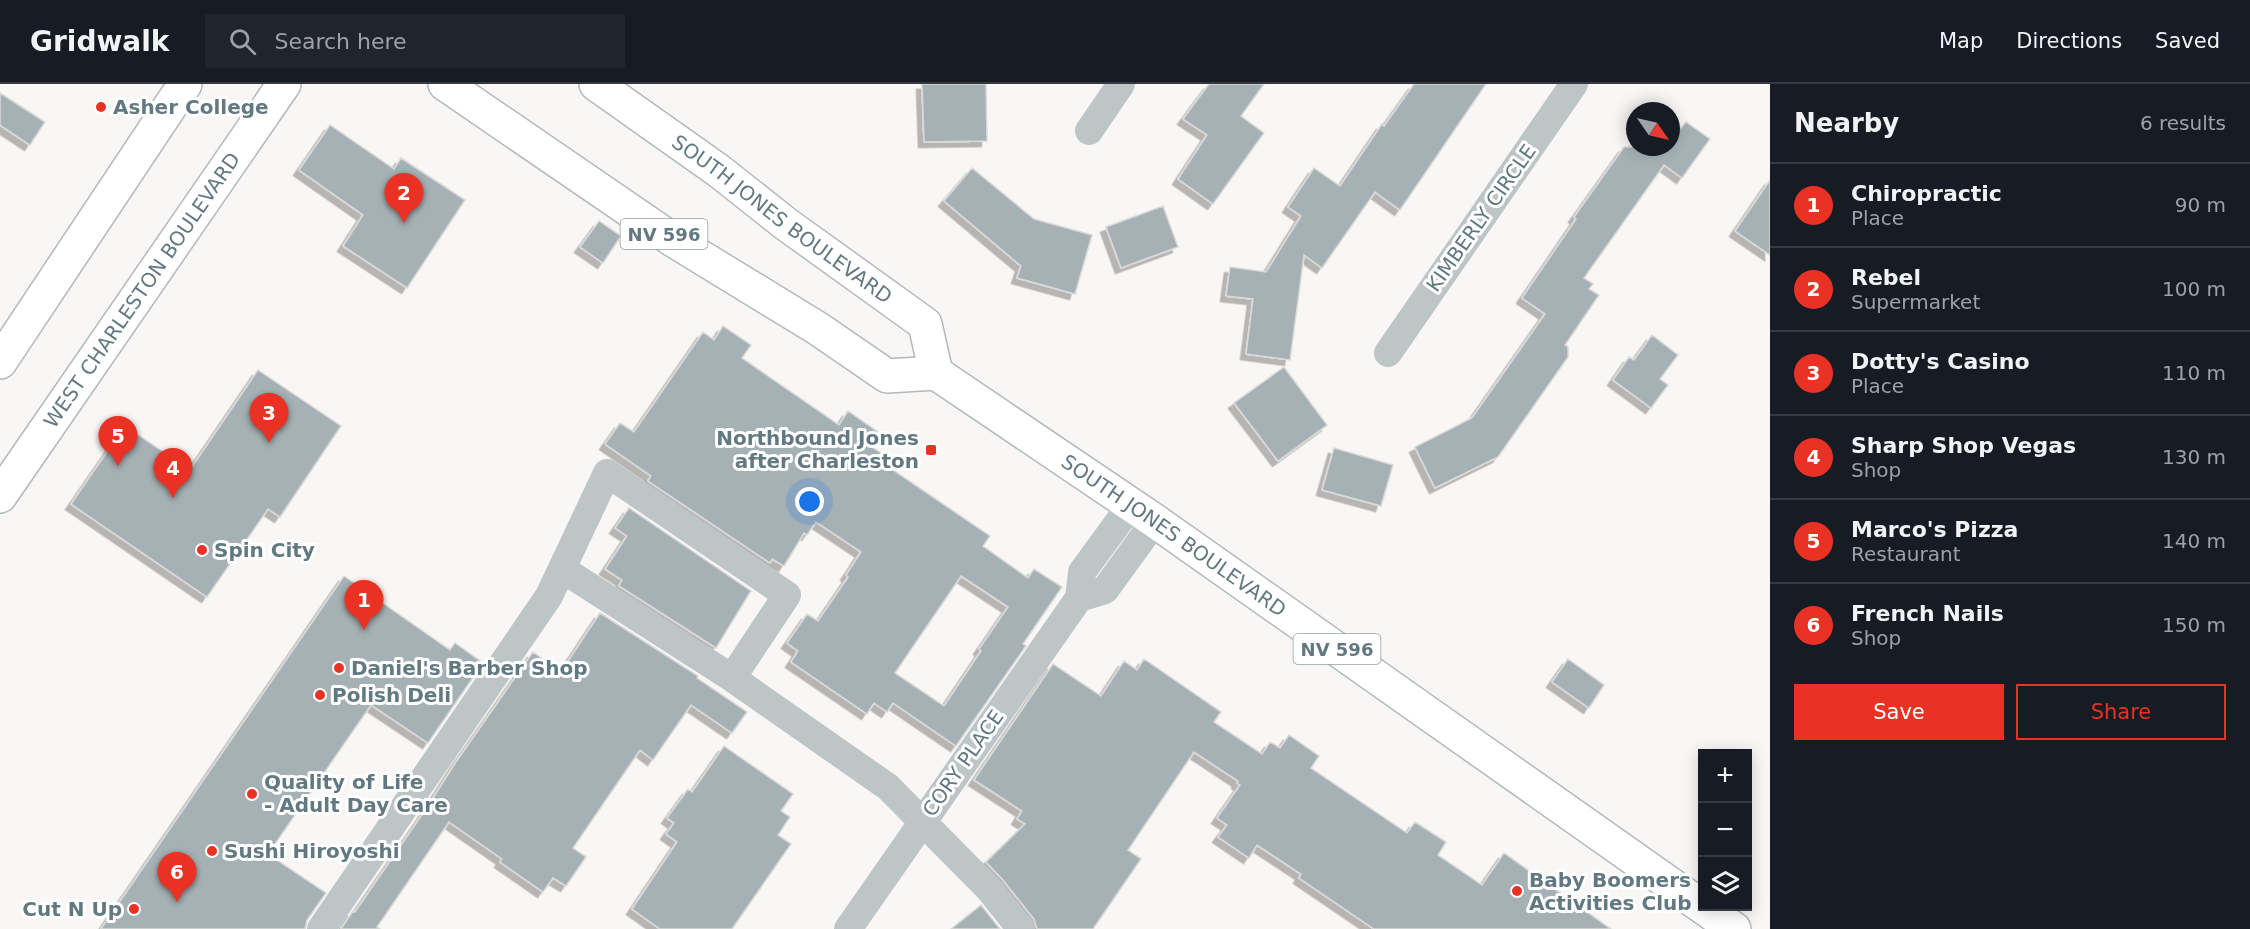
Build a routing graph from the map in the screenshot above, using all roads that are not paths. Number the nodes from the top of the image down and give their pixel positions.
1 (184, 84) edge
2 (284, 84) edge
3 (445, 84) edge
4 (596, 84) edge
5 (1121, 84) edge
6 (1574, 84) edge
7 (1089, 131) dead end
8 (1388, 353) dead end
9 (0, 362) edge
10 (936, 373) junction
11 (0, 496) edge
12 (1143, 513) junction
13 (562, 569) junction
14 (732, 678) junction
15 (921, 823) junction
16 (321, 929) edge
17 (848, 929) edge
18 (1021, 929) edge
19 (1734, 929) edge

1 - 9 main road
2 - 11 main road, WEST CHARLESTON BOULEVARD
3 - 10 main road, NV 596
4 - 10 main road, SOUTH JONES BOULEVARD
5 - 7 street
6 - 8 street, KIMBERLY CIRCLE
10 - 12 main road, SOUTH JONES BOULEVARD / NV 596
12 - 15 street, CORY PLACE
12 - 19 main road, SOUTH JONES BOULEVARD / NV 596
13 - 14 street
13 - 14 street
13 - 16 street
14 - 15 street
15 - 17 street, CORY PLACE
15 - 18 street

